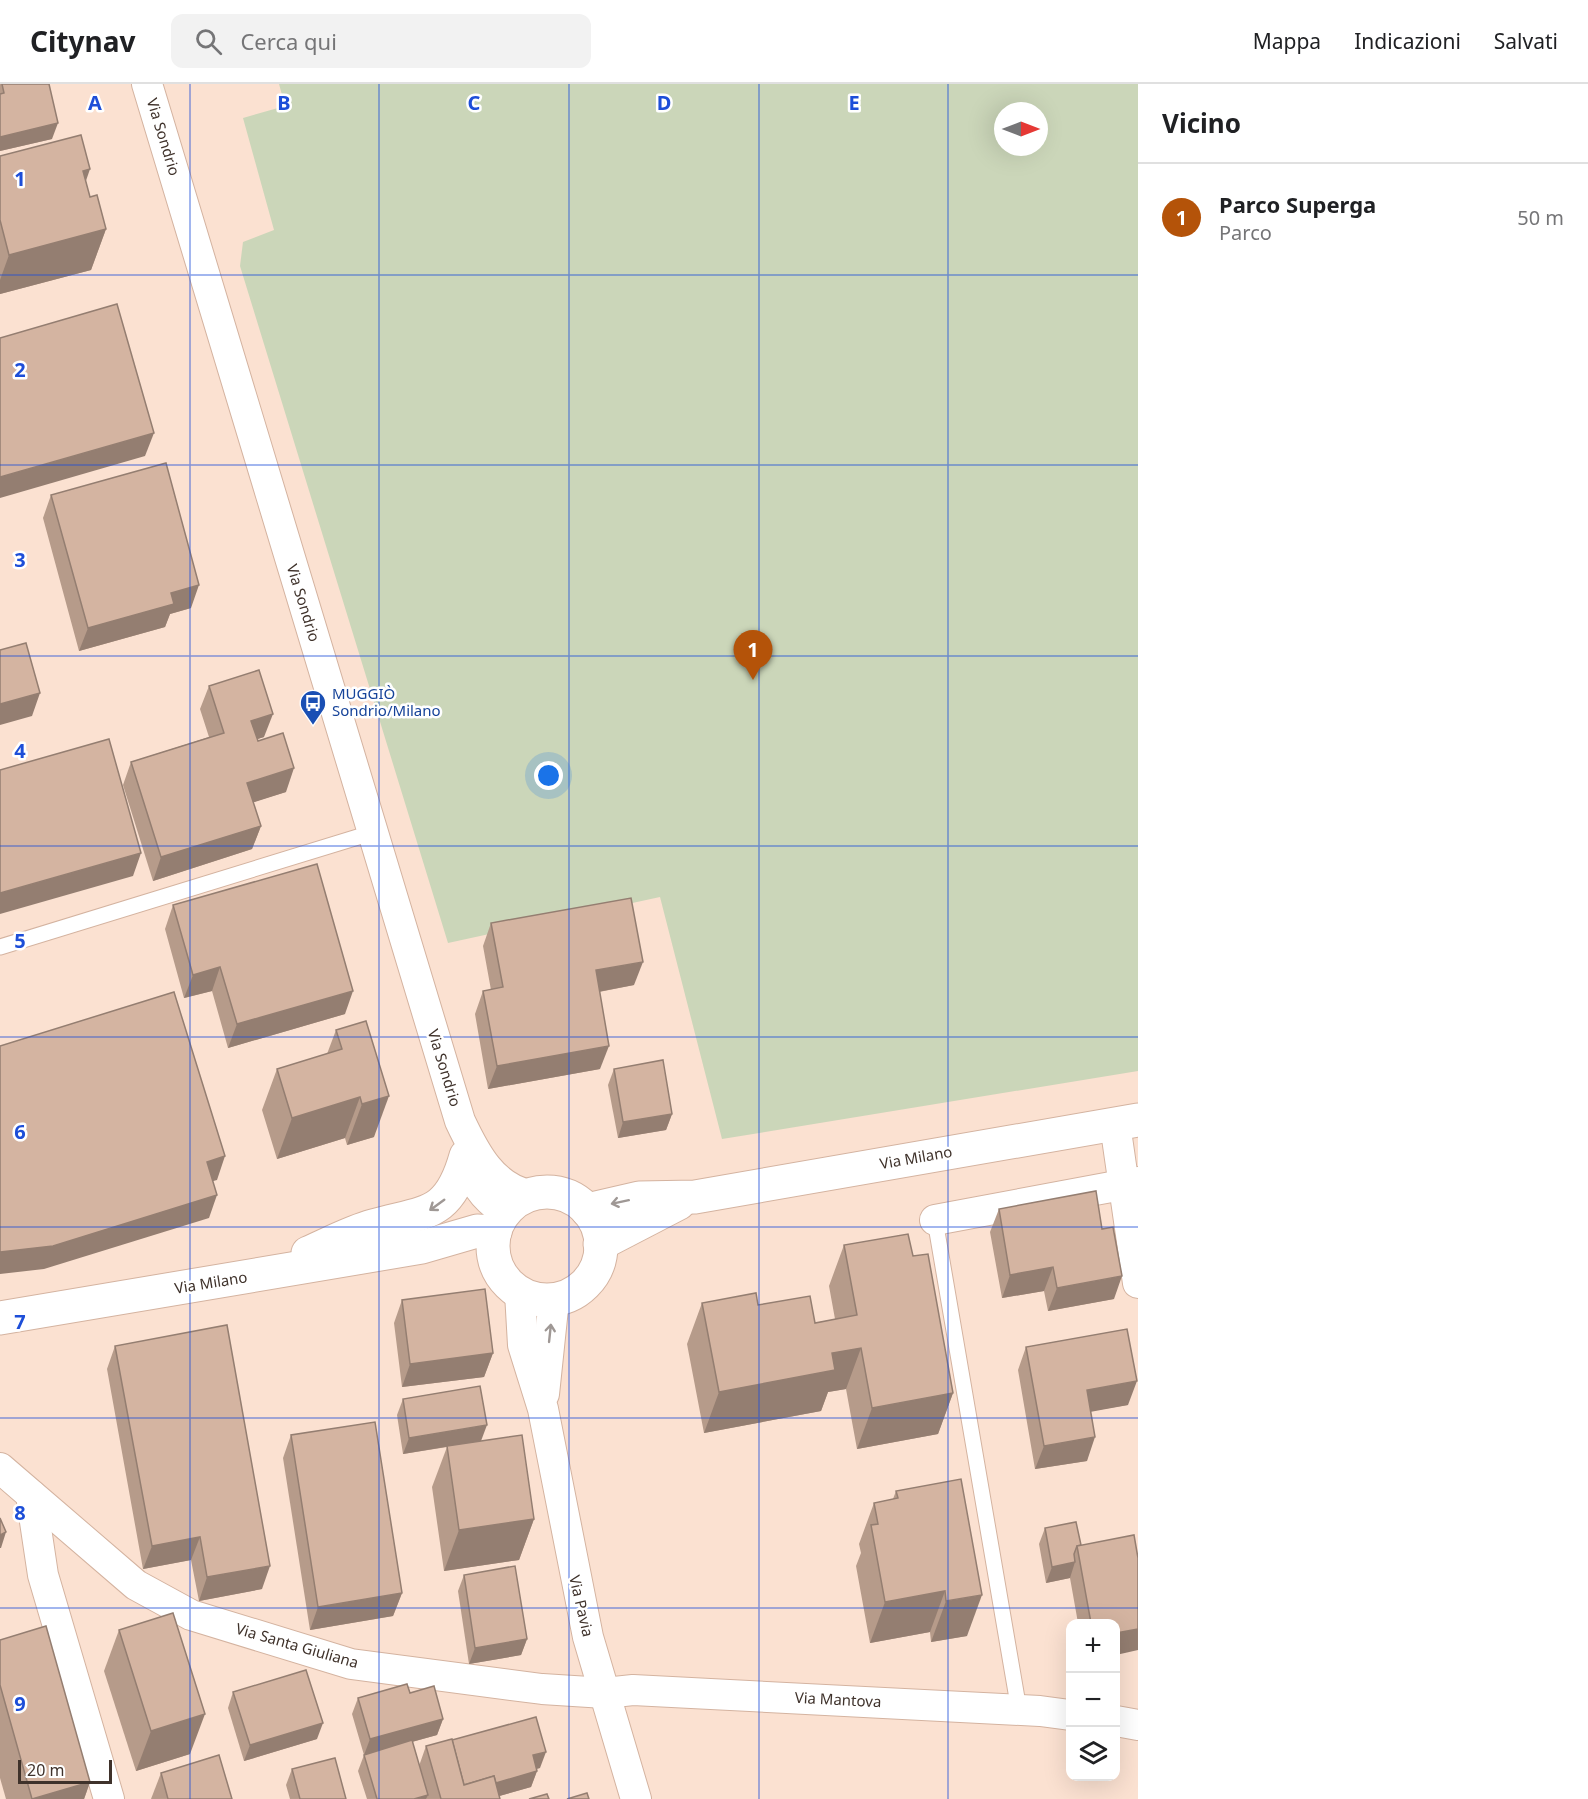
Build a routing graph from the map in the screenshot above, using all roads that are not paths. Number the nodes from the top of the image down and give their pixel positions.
1 (147, 84) edge
2 (371, 832) junction
3 (0, 947) edge
4 (460, 1121) junction
5 (1126, 1122) edge
6 (466, 1156) junction
7 (1130, 1184) edge
8 (695, 1197) junction
9 (587, 1210) junction
10 (510, 1213) junction
11 (935, 1220) joint
12 (600, 1244) junction
13 (422, 1247) junction
14 (498, 1268) junction
15 (254, 1276) junction
16 (1138, 1283) edge
17 (520, 1293) junction
18 (554, 1299) junction
19 (0, 1318) edge
20 (543, 1409) junction
21 (0, 1468) edge
22 (31, 1495) junction
23 (604, 1693) junction
24 (1019, 1710) junction
25 (1066, 1715) edge
26 (1120, 1722) edge
27 (1138, 1725) edge
28 (109, 1799) edge
29 (636, 1799) edge

1 - 2 street, Via Sondrio
2 - 3 lane
2 - 4 street, Via Sondrio
4 - 6 street
4 - 10 street
5 - 7 street
5 - 8 street, Via Milano
6 - 10 street
6 -> 15 street
7 - 11 street
7 - 16 street
8 -> 9 street
8 - 12 street
9 - 10 street
9 - 12 street
10 - 13 street
10 - 14 street
11 - 24 lane
12 - 18 street
13 - 14 street
13 - 15 street, Via Milano
14 - 17 street
15 - 19 street, Via Milano
17 - 18 street
17 - 20 street, Via Pavia
20 -> 18 street, Via Pavia
20 - 23 street, Via Pavia
21 - 22 street, Via Santa Giuliana
22 - 23 street, Via Santa Giuliana
22 - 28 street
23 - 24 street, Via Mantova
23 - 29 street, Via Pavia
24 - 25 street, Via Mantova
26 - 27 street

